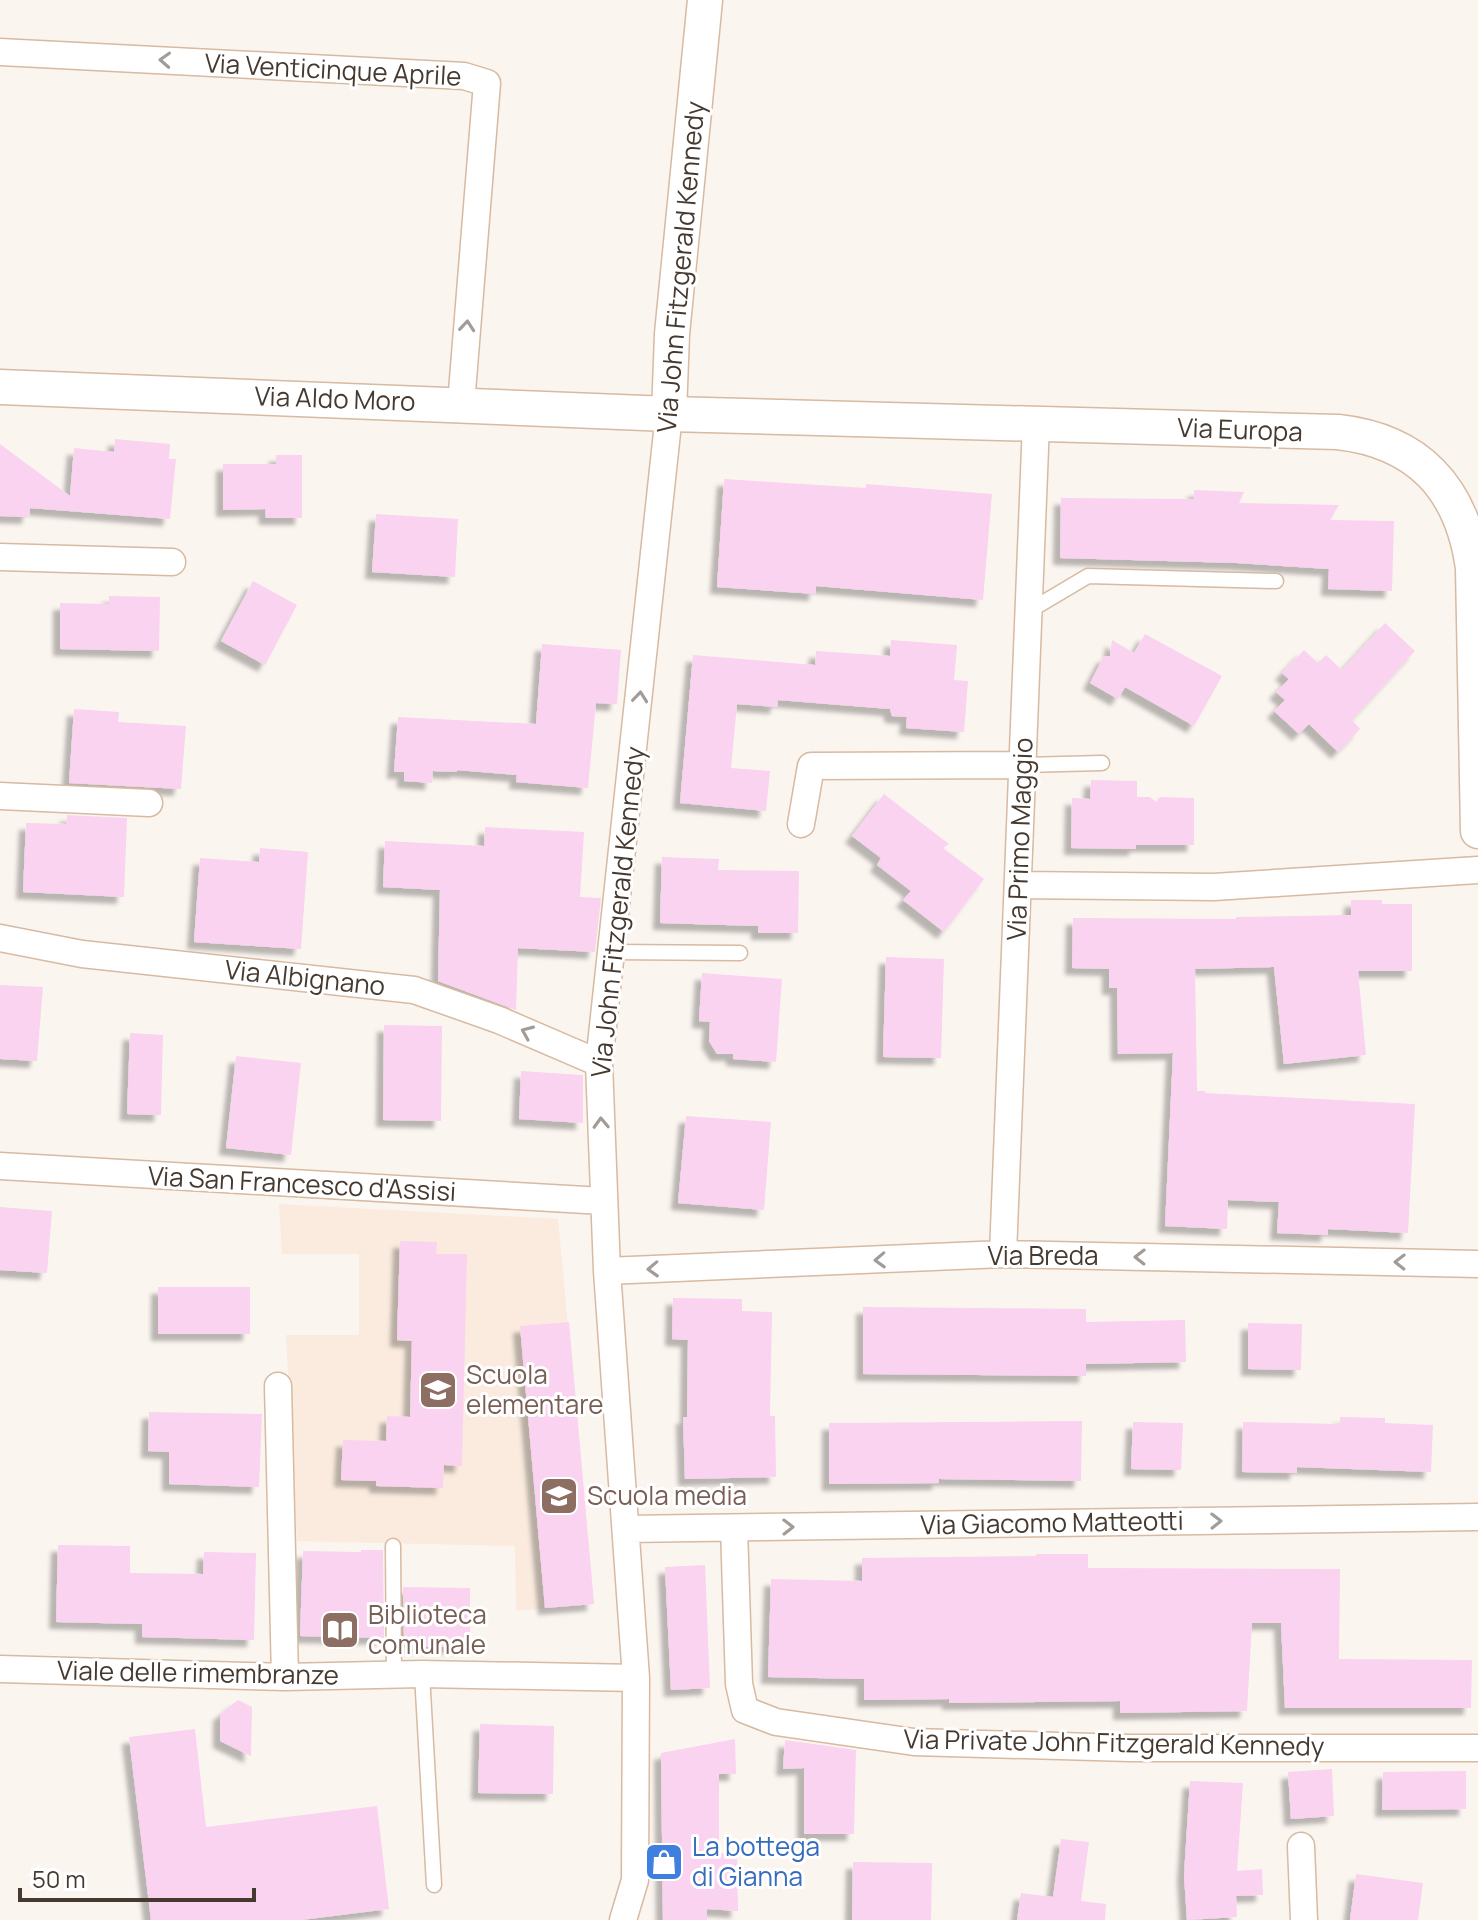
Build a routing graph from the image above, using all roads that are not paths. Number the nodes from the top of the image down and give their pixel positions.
1 (705, 0) edge
2 (0, 52) edge
3 (0, 387) edge
4 (461, 404) junction
5 (669, 414) junction
6 (1036, 423) junction
7 (0, 557) edge
8 (172, 562) dead end
9 (1276, 581) dead end
10 (1029, 611) junction
11 (1102, 763) dead end
12 (1023, 765) junction
13 (0, 796) edge
14 (149, 803) dead end
15 (801, 824) dead end
16 (1478, 831) edge
17 (1478, 870) edge
18 (1018, 885) junction
19 (0, 938) edge
20 (611, 952) junction
21 (740, 953) dead end
22 (599, 1063) junction
23 (0, 1166) edge
24 (603, 1201) junction
25 (1003, 1254) junction
26 (1478, 1264) edge
27 (607, 1271) junction
28 (278, 1386) dead end
29 (1478, 1517) edge
30 (734, 1528) junction
31 (626, 1529) junction
32 (393, 1546) dead end
33 (0, 1669) edge
34 (422, 1674) junction
35 (394, 1676) junction
36 (285, 1677) junction
37 (636, 1678) junction
38 (1478, 1748) edge
39 (1301, 1846) dead end
40 (434, 1885) dead end
41 (623, 1920) edge
42 (1304, 1920) edge

1 - 5 street, Via John Fitzgerald Kennedy
4 -> 2 street, Via Venticinque Aprile
3 - 4 street, Via Aldo Moro
4 - 5 street, Via Aldo Moro
5 - 6 street, Via Europa
20 -> 5 street, Via John Fitzgerald Kennedy
6 - 10 street, Via Primo Maggio
6 - 16 street, Via Europa
7 - 8 street
9 - 10 lane
10 - 12 street, Via Primo Maggio
11 - 12 lane
12 - 15 street
12 - 18 street, Via Primo Maggio
13 - 14 street
17 - 18 street
18 - 25 street, Via Primo Maggio
22 -> 19 street, Via Albignano
20 - 21 lane
20 - 22 street, Via John Fitzgerald Kennedy
24 -> 22 street, Via John Fitzgerald Kennedy
23 - 24 street, Via San Francesco d'Assisi
24 - 27 street, Via John Fitzgerald Kennedy
26 -> 25 street, Via Breda
25 -> 27 street, Via Breda
27 - 31 street, Via John Fitzgerald Kennedy
28 - 36 street
30 -> 29 street, Via Giacomo Matteotti
30 - 31 street, Via Giacomo Matteotti
30 - 38 street, Via Private John Fitzgerald Kennedy
31 - 37 street, Via John Fitzgerald Kennedy
32 - 35 lane
33 - 36 street, Viale delle rimembranze
34 - 35 street, Viale delle rimembranze
34 - 37 street, Viale delle rimembranze
34 - 40 lane
35 - 36 street, Viale delle rimembranze
37 - 41 street, Via John Fitzgerald Kennedy
39 - 42 street

